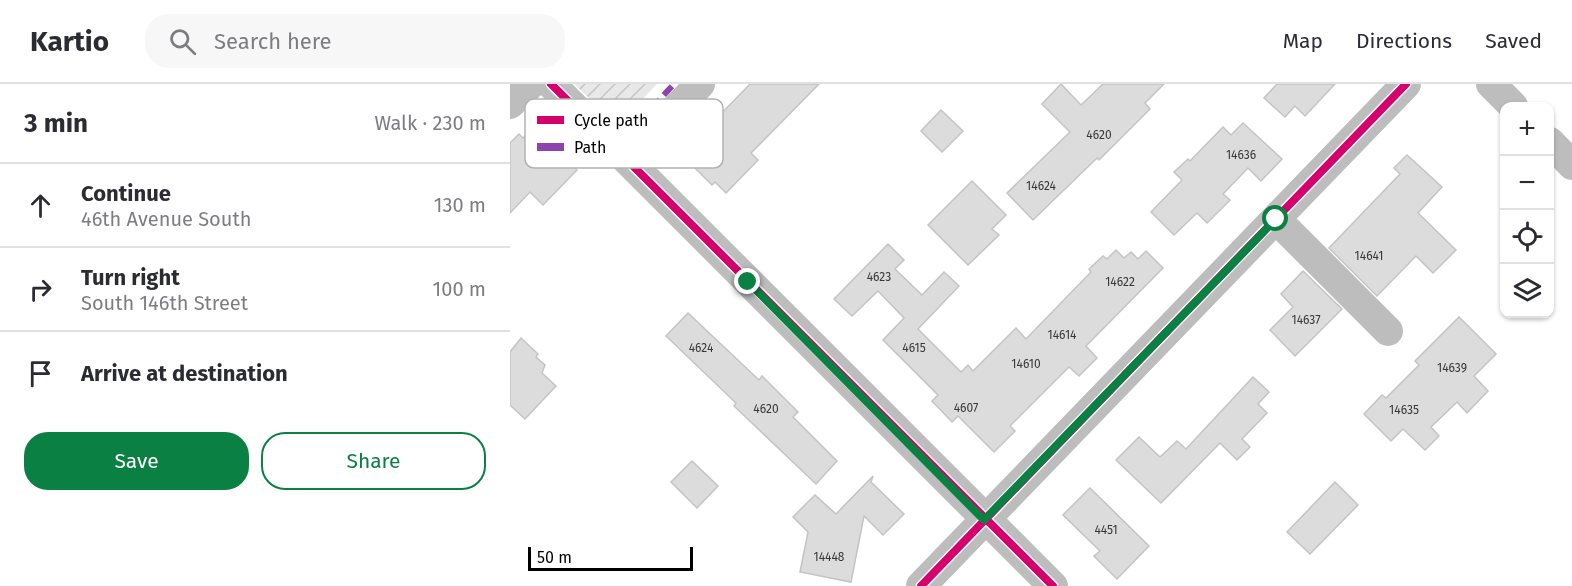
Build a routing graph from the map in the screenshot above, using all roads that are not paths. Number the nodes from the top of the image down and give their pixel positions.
1 (531, 84) edge
2 (551, 84) edge
3 (700, 84) edge
4 (1406, 84) edge
5 (1491, 84) edge
6 (566, 99) edge
7 (685, 99) edge
8 (1509, 102) edge
9 (510, 104) edge
10 (1554, 146) edge
11 (1572, 165) edge
12 (636, 168) edge
13 (1276, 219) junction
14 (1388, 331) dead end
15 (984, 520) junction
16 (921, 586) edge
17 (1053, 586) edge

1 - 9 street
2 - 6 street
3 - 7 street
4 - 13 street
5 - 8 street
10 - 11 street
12 - 15 street
13 - 14 street
13 - 15 street
15 - 16 street
15 - 17 street

